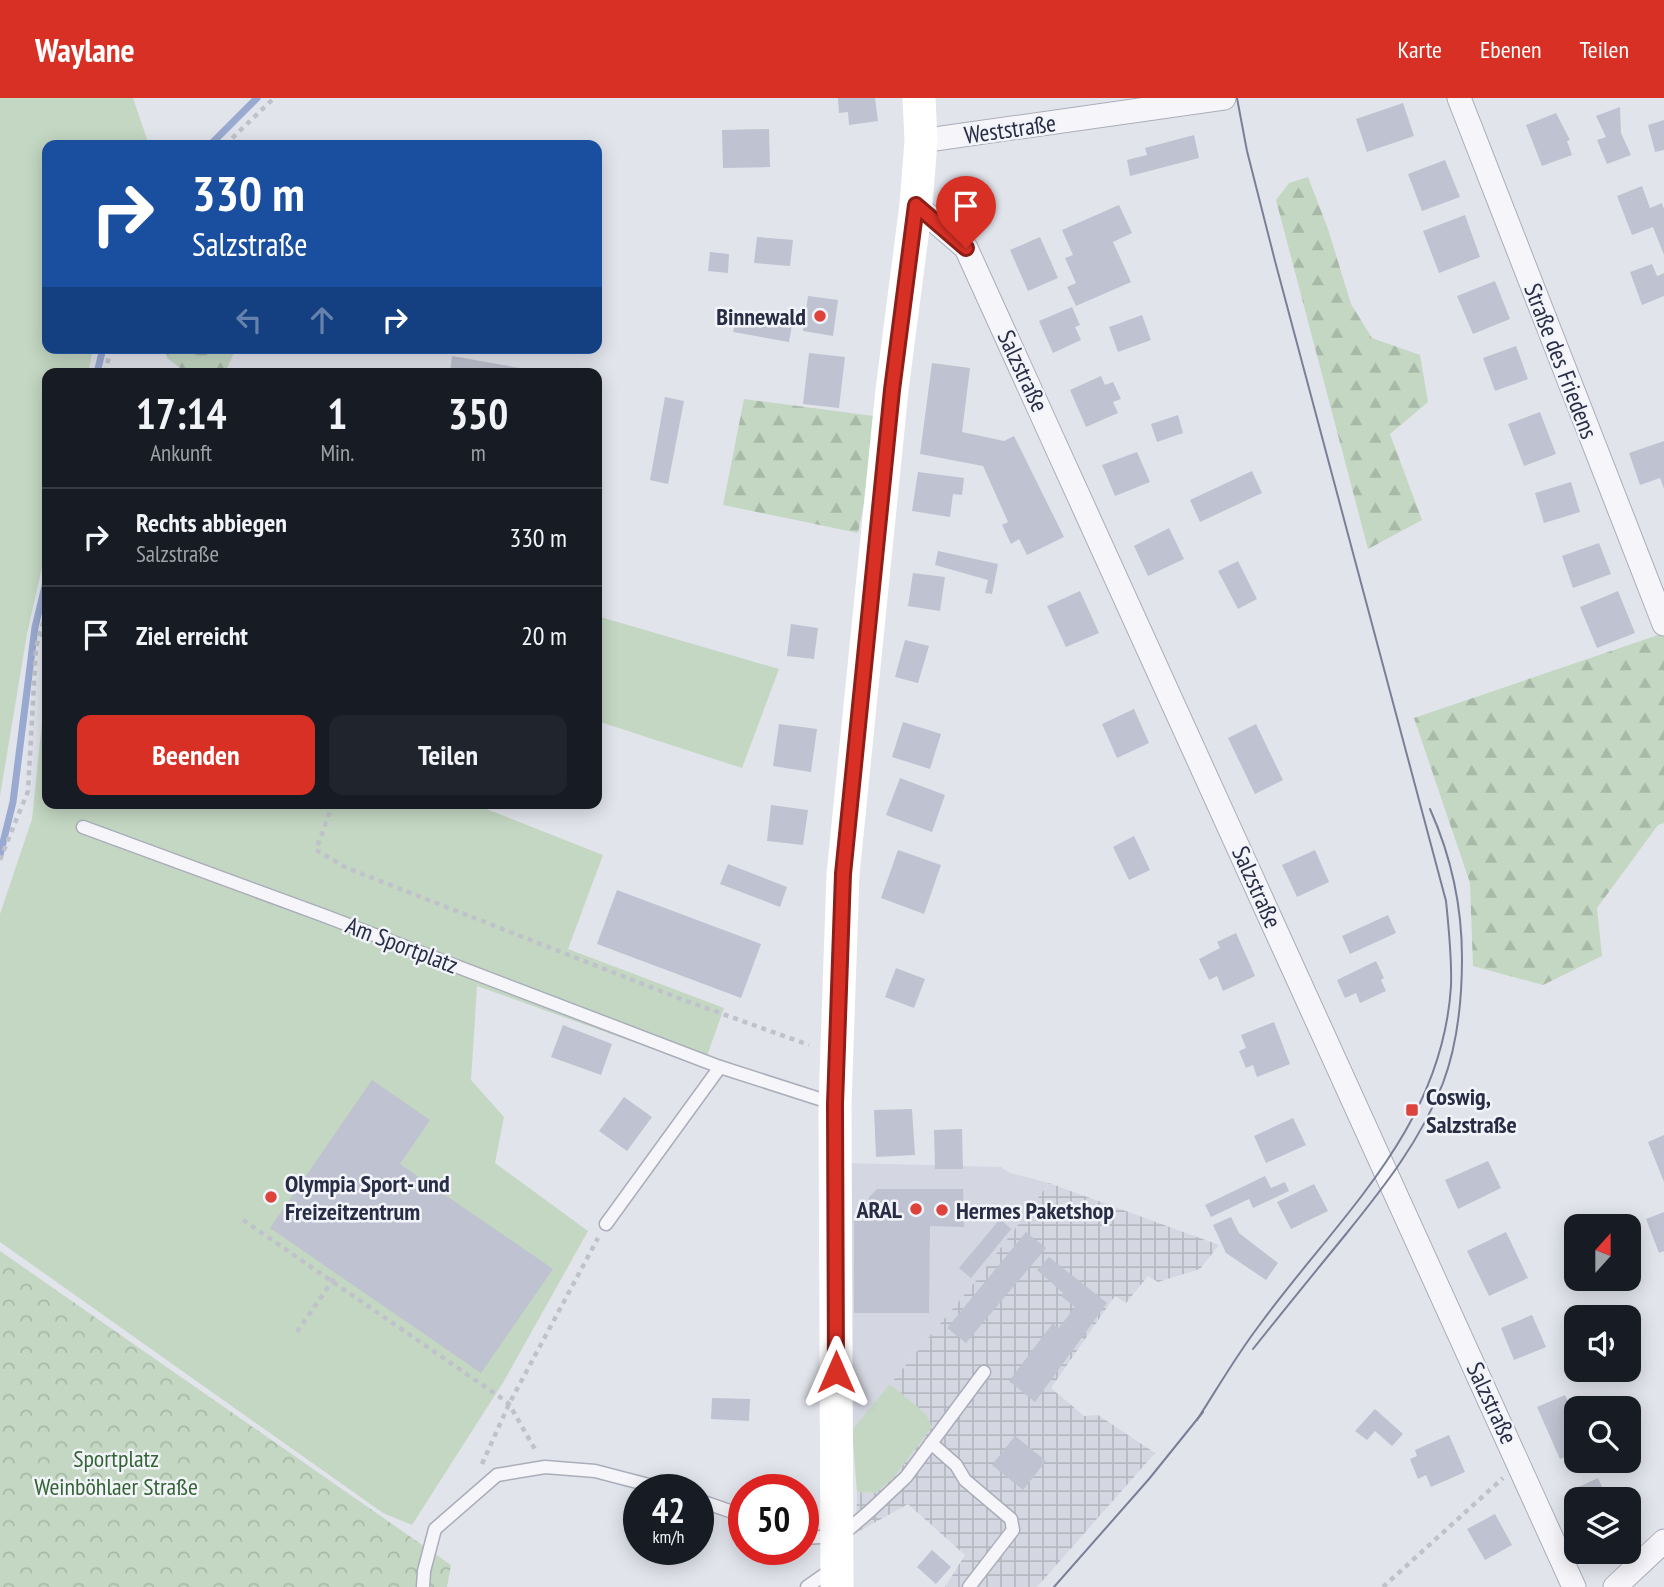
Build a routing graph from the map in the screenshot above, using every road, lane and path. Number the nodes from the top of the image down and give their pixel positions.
1 (274, 98) edge
2 (919, 98) edge
3 (1224, 98) edge
4 (1459, 98) edge
5 (230, 140) edge
6 (921, 141) junction
7 (916, 205) junction
8 (1664, 624) edge
9 (42, 627) edge
10 (40, 634) joint
11 (331, 809) edge
12 (83, 827) dead end
13 (0, 860) edge
14 (836, 1054) junction
15 (720, 1067) junction
16 (835, 1104) junction
17 (243, 1220) dead end
18 (606, 1224) joint
19 (337, 1274) dead end
20 (332, 1282) junction
21 (297, 1332) dead end
22 (984, 1372) dead end
23 (509, 1405) junction
24 (931, 1443) junction
25 (1519, 1464) junction
26 (482, 1465) dead end
27 (545, 1467) junction
28 (623, 1478) edge
29 (1664, 1541) edge
30 (819, 1550) edge
31 (837, 1563) edge
32 (423, 1587) edge
33 (807, 1587) edge
34 (969, 1587) edge
35 (1383, 1587) edge
36 (1574, 1587) edge
37 (1615, 1587) edge

1 - 5 path
2 - 6 main road
3 - 6 street, Weststraße
4 - 8 street, Straße des Friedens
6 - 7 main road
7 - 14 main road
7 - 25 street, Salzstraße
9 - 10 path
10 - 13 path
11 - 14 path
12 - 15 lane, Am Sportplatz
14 - 16 main road
15 - 16 lane, Am Sportplatz
15 - 18 lane
16 - 31 main road
17 - 20 path
18 - 23 path
19 - 20 path
20 - 21 path
20 - 23 path
22 - 24 lane
23 - 26 path
23 - 27 path
24 - 31 lane
24 - 34 lane
25 - 35 path
25 - 36 street, Salzstraße
27 - 28 lane
27 - 32 lane
29 - 37 street
30 - 31 lane
31 - 33 lane

